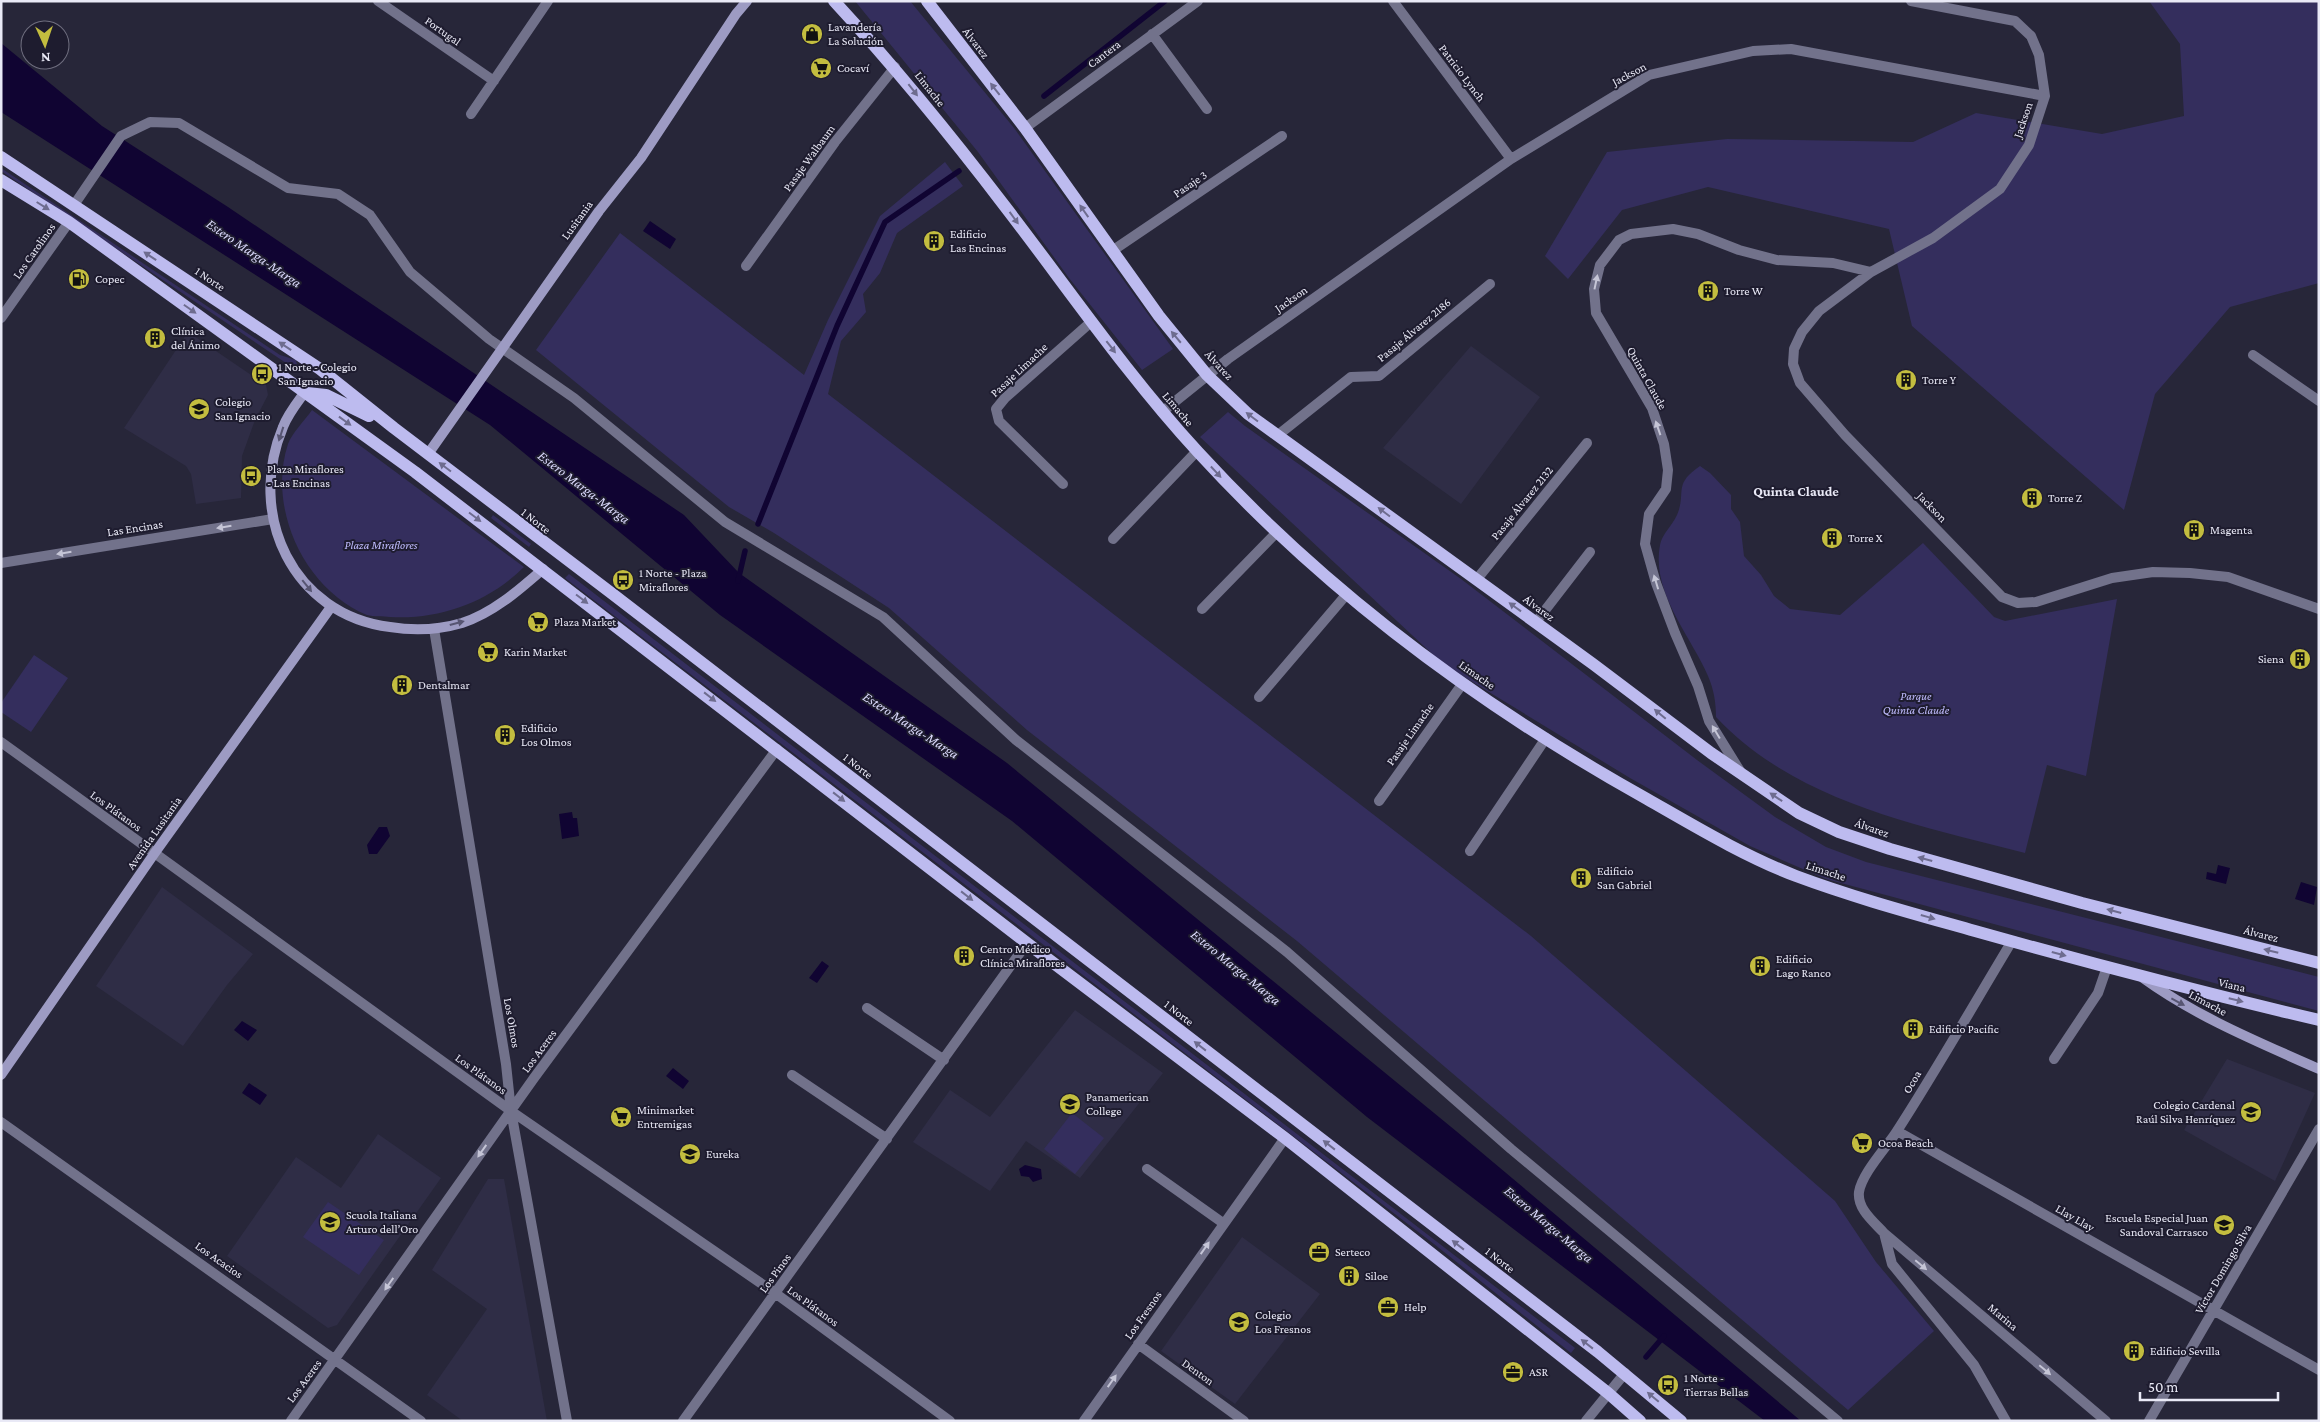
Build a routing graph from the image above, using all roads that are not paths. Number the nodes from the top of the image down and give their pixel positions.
1 (378, 1) edge
2 (548, 1) edge
3 (747, 1) edge
4 (834, 1) edge
5 (927, 1) edge
6 (1198, 1) edge
7 (1394, 1) edge
8 (1911, 1) edge
9 (1152, 34) junction
10 (895, 67) junction
11 (494, 81) junction
12 (2045, 96) junction
13 (1207, 108) dead end
14 (471, 114) dead end
15 (1025, 128) junction
16 (1282, 136) dead end
17 (1, 157) edge
18 (1511, 159) junction
19 (1, 180) edge
20 (74, 205) junction
21 (68, 222) junction
22 (1112, 251) junction
23 (746, 266) dead end
24 (1871, 272) junction
25 (1490, 284) dead end
26 (1, 318) edge
27 (1092, 322) junction
28 (2253, 355) dead end
29 (1207, 375) junction
30 (305, 392) junction
31 (2319, 401) edge
32 (1162, 412) junction
33 (394, 428) junction
34 (1278, 435) junction
35 (1586, 443) dead end
36 (1197, 451) junction
37 (428, 454) junction
38 (415, 472) junction
39 (1063, 484) dead end
40 (272, 519) junction
41 (1277, 532) junction
42 (1113, 539) dead end
43 (555, 552) junction
44 (1590, 552) dead end
45 (1, 563) edge
46 (543, 569) junction
47 (1477, 579) junction
48 (1346, 595) junction
49 (330, 607) junction
50 (1202, 608) dead end
51 (2319, 610) edge
52 (1536, 622) junction
53 (434, 629) junction
54 (1463, 683) junction
55 (1258, 697) dead end
56 (1546, 738) junction
57 (1, 742) edge
58 (778, 749) junction
59 (1742, 774) junction
60 (1380, 801) dead end
61 (1470, 851) dead end
62 (154, 854) junction
63 (2012, 941) junction
64 (1027, 943) junction
65 (2319, 963) edge
66 (2107, 967) junction
67 (2138, 975) junction
68 (867, 1008) dead end
69 (2319, 1020) edge
70 (2054, 1059) dead end
71 (944, 1060) junction
72 (2319, 1069) edge
73 (1, 1075) edge
74 (792, 1075) dead end
75 (511, 1111) junction
76 (1, 1122) edge
77 (2319, 1129) edge
78 (1897, 1131) junction
79 (1285, 1138) junction
80 (887, 1139) junction
81 (1147, 1169) dead end
82 (1223, 1223) junction
83 (1884, 1233) junction
84 (775, 1294) junction
85 (2214, 1311) junction
86 (1138, 1344) junction
87 (336, 1359) junction
88 (2319, 1370) edge
89 (1625, 1374) junction
90 (1608, 1393) junction
91 (291, 1421) edge
92 (421, 1421) edge
93 (567, 1421) edge
94 (683, 1421) edge
95 (950, 1421) edge
96 (1084, 1421) edge
97 (1244, 1421) edge
98 (1586, 1421) edge
99 (1640, 1421) edge
100 (1681, 1421) edge
101 (1838, 1421) edge
102 (2006, 1421) edge
103 (2106, 1421) edge
104 (2149, 1421) edge

1 - 11 street, Portugal
2 - 11 street
3 - 37 street, Lusitania
4 - 10 main road, Limache
15 -> 5 main road, Álvarez
6 - 9 street, Cantera
7 - 18 street, Patricio Lynch
8 - 12 street
9 - 13 street
9 - 15 street, Cantera
10 - 23 street, Pasaje Walbaum
10 -> 27 main road, Limache
11 - 14 street
12 - 18 street, Jackson
12 - 24 street, Jackson
22 -> 15 main road, Álvarez
16 - 22 street, Pasaje 3
17 - 20 main road, 1 Norte
18 - 29 street, Jackson
19 -> 21 main road
33 -> 20 main road, 1 Norte
20 - 101 street
21 - 26 street, Los Carolinos
21 -> 30 main road
29 -> 22 main road, Álvarez
24 - 51 street, Jackson
59 -> 24 street, Quinta Claude
25 - 34 street, Pasaje Álvarez 2186
27 -> 32 main road, Limache
27 - 39 street, Pasaje Limache
28 - 31 street
29 - 32 street, Jackson
34 -> 29 main road, Álvarez
30 - 33 main road
30 -> 38 main road
30 -> 40 street
32 - 36 main road, Limache
33 - 37 main road, 1 Norte
47 -> 34 main road, Álvarez
35 - 47 street, Pasaje Álvarez 2132
36 -> 41 main road, Limache
36 - 42 street
37 - 38 main road
43 -> 37 main road, 1 Norte
38 -> 46 main road
40 -> 45 street, Las Encinas
40 -> 49 street
41 - 48 main road, Limache
41 - 50 street
43 - 46 main road
89 -> 43 main road, 1 Norte
44 - 52 street
53 -> 46 street
46 -> 58 main road
52 -> 47 main road, Álvarez
48 - 54 main road, Limache
48 - 55 street
49 - 53 street
49 - 62 street, Avenida Lusitania
59 -> 52 main road, Álvarez
53 - 75 street, Los Olmos
54 - 56 main road, Limache
54 - 60 street, Pasaje Limache
56 - 61 street
56 -> 63 main road, Limache
57 - 62 street, Los Plátanos
58 -> 64 main road
58 - 75 street, Los Aceres
65 -> 59 main road, Álvarez
62 - 73 street, Avenida Lusitania
62 - 75 street, Los Plátanos
63 -> 66 main road, Limache
63 - 78 street, Ocoa
64 - 71 street, Los Pinos
64 - 79 main road
66 - 67 main road, Limache
66 - 70 street
67 -> 69 main road, Viana
67 -> 72 street, Limache
68 - 71 street
71 - 80 street, Los Pinos
74 - 80 street
75 - 84 street, Los Plátanos
75 -> 87 street, Los Aceres
75 - 93 street, Los Olmos
76 - 87 street, Los Acacios
77 - 85 street, Víctor Domingo Silva
78 - 83 street, Ocoa
78 - 85 street, Llay Llay
79 - 82 street, Los Fresnos
79 - 90 main road
80 - 84 street, Los Pinos
81 - 82 street
86 -> 82 street, Los Fresnos
83 - 102 street
83 -> 103 street, Marina
84 - 94 street, Los Pinos
84 - 95 street, Los Plátanos
85 - 88 street, Llay Llay
85 - 104 street, Víctor Domingo Silva
96 -> 86 street, Los Fresnos
86 - 97 street, Denton
87 - 91 street, Los Aceres
87 - 92 street, Los Acacios
89 - 90 street
100 -> 89 main road, 1 Norte
90 - 98 street
90 - 99 main road

